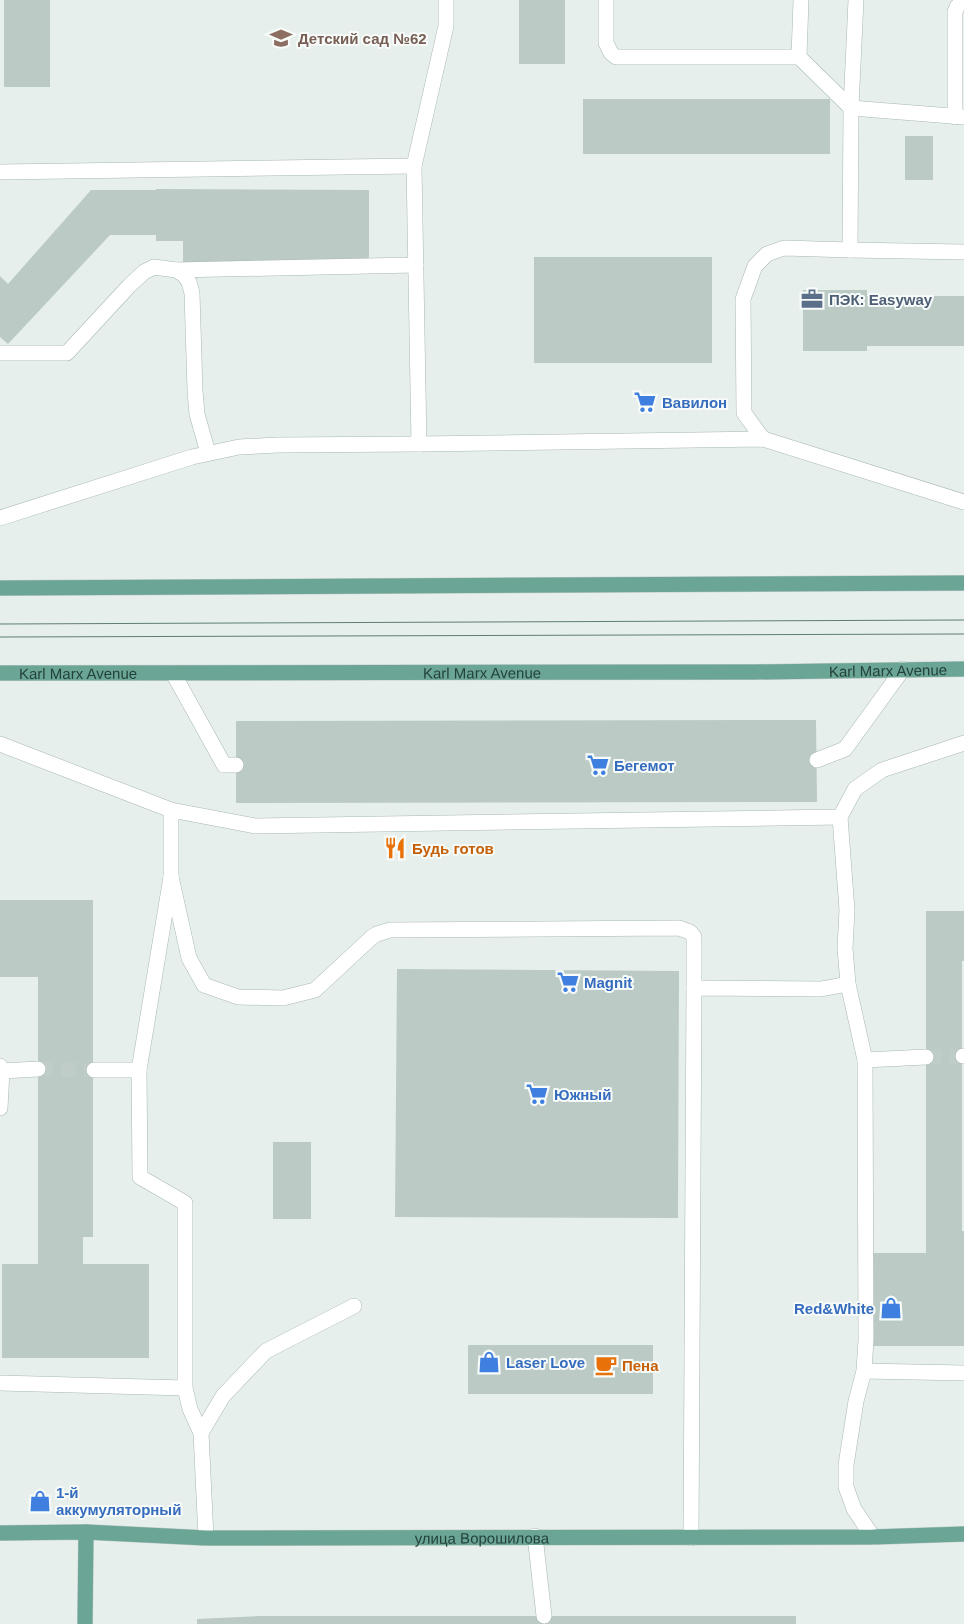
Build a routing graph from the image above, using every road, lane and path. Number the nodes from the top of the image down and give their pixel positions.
1 (446, 0) edge
2 (606, 0) edge
3 (801, 0) edge
4 (856, 0) edge
5 (963, 0) edge
6 (799, 58) junction
7 (851, 108) junction
8 (960, 117) edge
9 (414, 166) junction
10 (0, 172) edge
11 (850, 250) junction
12 (964, 252) edge
13 (416, 265) junction
14 (176, 270) junction
15 (0, 353) edge
16 (763, 439) junction
17 (419, 444) junction
18 (208, 454) junction
19 (964, 502) edge
20 (0, 518) edge
21 (964, 583) edge
22 (0, 588) edge
23 (903, 670) junction
24 (964, 670) edge
25 (0, 672) edge
26 (173, 672) junction
27 (964, 743) edge
28 (0, 744) edge
29 (817, 760) dead end
30 (236, 765) dead end
31 (171, 810) junction
32 (840, 817) junction
33 (171, 878) junction
34 (848, 984) junction
35 (694, 988) junction
36 (926, 1057) tunnel mouth
37 (865, 1060) junction
38 (1, 1069) edge
39 (38, 1069) tunnel mouth
40 (94, 1070) tunnel mouth
41 (139, 1070) junction
42 (0, 1108) edge
43 (354, 1306) dead end
44 (864, 1371) junction
45 (964, 1373) edge
46 (0, 1383) edge
47 (185, 1388) junction
48 (201, 1433) junction
49 (86, 1532) junction
50 (0, 1533) edge
51 (964, 1534) edge
52 (535, 1536) junction
53 (872, 1537) junction
54 (206, 1538) junction
55 (691, 1538) junction
56 (544, 1616) dead end
57 (85, 1624) edge

1 - 9 lane
2 - 6 lane
3 - 6 lane
4 - 7 lane
5 - 8 lane
6 - 7 lane
7 - 8 lane
7 - 11 lane
9 - 10 lane
9 - 13 lane
11 - 12 lane
11 - 16 lane
13 - 14 lane
13 - 17 lane
14 - 15 lane
14 - 18 lane
16 - 17 lane
16 - 19 lane
17 - 18 lane
18 - 20 lane
21 - 22 main road
23 - 24 main road, Karl Marx Avenue
23 - 26 main road, Karl Marx Avenue
23 - 29 lane
25 - 26 main road, Karl Marx Avenue
26 - 30 lane
27 - 32 lane
28 - 31 lane
31 - 32 lane
31 - 33 lane
32 - 34 lane
33 - 35 lane
33 - 41 lane
34 - 35 lane
34 - 37 lane
35 - 55 lane
36 - 37 lane
37 - 44 lane
38 - 39 lane
38 - 42 lane
40 - 41 lane
41 - 47 lane
43 - 48 lane
44 - 45 lane
44 - 53 lane
46 - 47 lane
47 - 48 lane
48 - 54 lane
49 - 50 main road, улица Ворошилова
49 - 54 main road, улица Ворошилова
49 - 57 main road
51 - 53 main road, улица Ворошилова
52 - 54 main road, улица Ворошилова
52 - 55 main road, улица Ворошилова
52 - 56 lane
53 - 55 main road, улица Ворошилова

